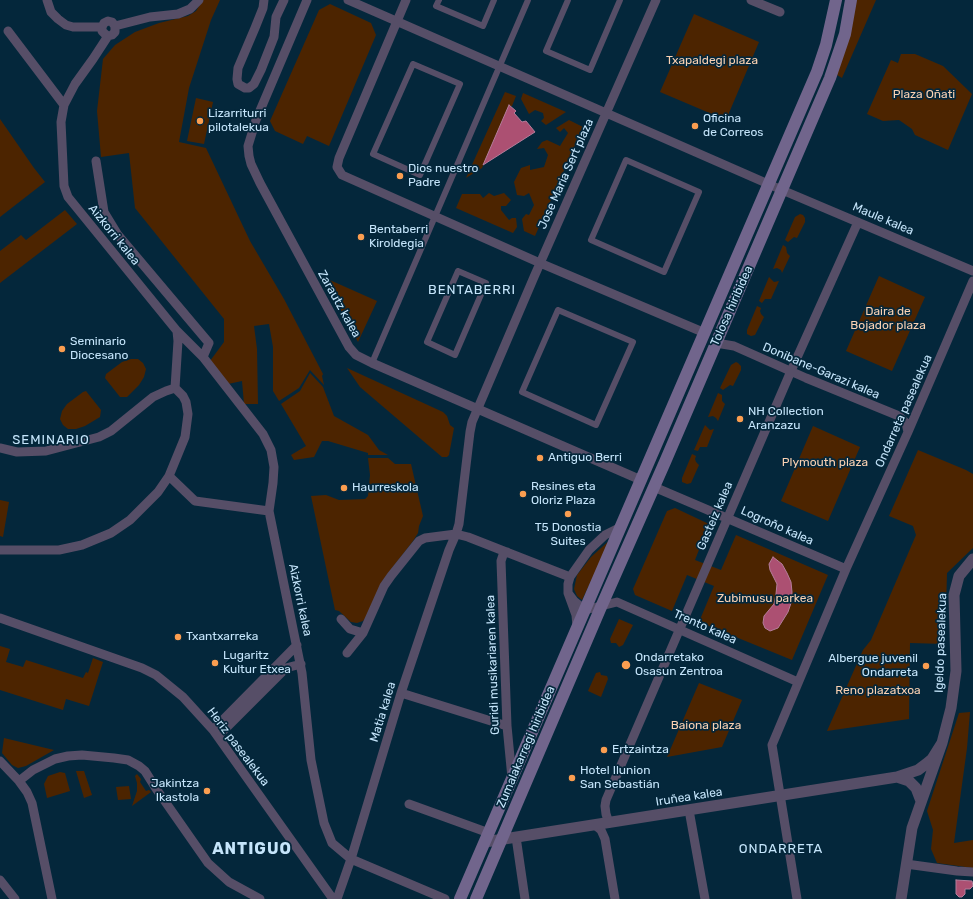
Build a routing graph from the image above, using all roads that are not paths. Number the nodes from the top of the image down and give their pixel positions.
1 (47, 0) edge
2 (199, 0) edge
3 (264, 0) edge
4 (284, 0) edge
5 (307, 0) edge
6 (348, 0) edge
7 (406, 0) edge
8 (439, 0) edge
9 (494, 0) edge
10 (528, 0) edge
11 (568, 0) edge
12 (620, 0) edge
13 (656, 0) edge
14 (751, 0) edge
15 (836, 0) edge
16 (851, 0) edge
17 (780, 12) dead end
18 (396, 22) junction
19 (116, 26) junction
20 (102, 27) junction
21 (8, 31) dead end
22 (108, 36) junction
23 (500, 67) junction
24 (64, 104) junction
25 (606, 113) junction
26 (96, 161) dead end
27 (420, 175) joint
28 (769, 184) junction
29 (782, 190) junction
30 (436, 216) junction
31 (858, 222) junction
32 (540, 263) junction
33 (973, 271) edge
34 (664, 272) joint
35 (973, 281) edge
36 (486, 283) joint
37 (177, 331) junction
38 (705, 333) junction
39 (633, 342) joint
40 (716, 343) junction
41 (203, 357) junction
42 (372, 363) junction
43 (791, 371) junction
44 (176, 388) junction
45 (478, 410) junction
46 (908, 432) junction
47 (0, 448) edge
48 (169, 476) junction
49 (641, 480) junction
50 (654, 487) junction
51 (269, 511) junction
52 (728, 517) junction
53 (621, 527) junction
54 (456, 534) junction
55 (0, 550) edge
56 (507, 552) junction
57 (973, 559) edge
58 (846, 569) junction
59 (570, 577) junction
60 (568, 593) junction
61 (591, 595) joint
62 (601, 607) junction
63 (585, 610) junction
64 (0, 618) edge
65 (341, 619) dead end
66 (679, 628) junction
67 (577, 630) junction
68 (363, 633) junction
69 (297, 645) junction
70 (347, 653) dead end
71 (301, 664) junction
72 (798, 682) junction
73 (401, 693) junction
74 (507, 726) junction
75 (216, 733) junction
76 (942, 743) junction
77 (0, 761) edge
78 (897, 777) junction
79 (512, 779) junction
80 (19, 781) junction
81 (780, 795) junction
82 (920, 801) junction
83 (409, 804) dead end
84 (689, 810) junction
85 (510, 821) junction
86 (610, 823) junction
87 (594, 825) junction
88 (487, 837) junction
89 (519, 837) junction
90 (501, 840) junction
91 (351, 859) junction
92 (906, 864) junction
93 (973, 872) edge
94 (0, 880) edge
95 (15, 899) edge
96 (52, 899) edge
97 (260, 899) edge
98 (333, 899) edge
99 (337, 899) edge
100 (445, 899) edge
101 (460, 899) edge
102 (476, 899) edge
103 (525, 899) edge
104 (615, 899) edge
105 (704, 899) edge
106 (797, 899) edge
107 (901, 899) edge

1 - 20 street
2 - 19 street
3 - 4 street
5 - 42 street, Zarautz kalea
6 - 18 street, Jose Maria Sert plaza
7 - 18 street
8 - 9 street
10 - 23 street
11 - 12 street
13 - 25 street
14 - 17 street
15 - 28 main road, Tolosa hiribidea
16 - 29 main road, Tolosa hiribidea
18 - 23 street, Jose Maria Sert plaza
18 - 30 street
19 - 20 street
19 - 22 street, Aizkorri kalea
20 - 22 street
21 - 24 street
22 - 24 street, Aizkorri kalea
23 - 25 street, Jose Maria Sert plaza
23 - 30 street
24 - 37 street, Aizkorri kalea
25 - 28 street, Maule kalea
25 - 32 street, Jose Maria Sert plaza
26 - 41 street, Aizkorri kalea
27 - 27 street
28 - 29 street, Maule kalea
28 - 38 main road, Tolosa hiribidea
29 - 31 street, Maule kalea
29 - 40 main road, Tolosa hiribidea
30 - 32 street
30 - 42 street
31 - 33 street, Maule kalea
31 - 43 street, Gasteiz kalea
32 - 38 street
32 - 45 street, Jose Maria Sert plaza
34 - 34 street
35 - 46 street, Ondarreta pasealekua
36 - 36 street
37 - 41 street, Aizkorri kalea
37 - 44 street
38 - 49 main road, Tolosa hiribidea
39 - 39 street
40 - 43 street, Donibane-Garazi kalea
40 - 50 main road, Tolosa hiribidea
41 - 51 street, Aizkorri kalea
42 - 45 street, Zarautz kalea
43 - 46 street, Donibane-Garazi kalea
43 - 52 street, Gasteiz kalea
44 - 47 street
44 - 48 street
45 - 49 street, Zarautz kalea
45 - 54 street, Matia kalea
46 - 58 street, Ondarreta pasealekua
48 - 51 street
48 - 55 street
49 - 53 main road, Tolosa hiribidea
50 - 52 street, Logroño kalea
50 - 62 main road, Tolosa hiribidea
51 - 69 street, Aizkorri kalea
52 - 58 street, Logroño kalea
52 - 66 street, Gasteiz kalea
53 - 59 street
53 - 61 main road, Tolosa hiribidea
54 - 56 street
54 - 68 street
54 - 73 street, Matia kalea
56 - 59 street
56 - 74 street, Guridi musikariaren kalea
57 - 76 street, Igeldo pasealekua
58 - 72 street, Ondarreta pasealekua
59 - 60 street
60 - 63 street
60 - 67 street
61 - 63 main road, Zumalakarregi hiribidea
62 - 63 street, Trento kalea
62 - 66 street, Trento kalea
62 - 85 main road, Zumalakarregi hiribidea
63 - 67 main road, Zumalakarregi hiribidea
64 - 75 street, Heriz pasealekua
65 - 68 street
66 - 72 street, Trento kalea
66 - 86 street, Gasteiz kalea
67 - 79 main road, Zumalakarregi hiribidea
68 - 70 street
69 - 71 street, Aizkorri kalea
69 - 75 street
71 - 75 street
71 - 91 street, Aizkorri kalea
72 - 81 street, Ondarreta pasealekua
73 - 74 street
73 - 91 street, Matia kalea
74 - 79 street, Guridi musikariaren kalea
75 - 98 street, Heriz pasealekua
76 - 78 street, Iruñea kalea
76 - 82 street, Igeldo pasealekua
77 - 80 street
78 - 81 street, Iruñea kalea
78 - 82 street
79 - 88 main road, Zumalakarregi hiribidea
80 - 96 street
80 - 97 street
81 - 84 street, Iruñea kalea
81 - 106 street, Ondarreta pasealekua
82 - 92 street, Igeldo pasealekua
83 - 88 street
84 - 86 street, Iruñea kalea
84 - 105 street
85 - 89 street
85 - 90 main road, Zumalakarregi hiribidea
86 - 87 street, Iruñea kalea
87 - 89 street, Iruñea kalea
87 - 104 street
88 - 90 street, Iruñea kalea
88 - 101 main road, Zumalakarregi hiribidea
89 - 90 street, Iruñea kalea
89 - 103 street
90 - 102 main road, Zumalakarregi hiribidea
91 - 99 street, Matia kalea
91 - 100 street, Aizkorri kalea
92 - 93 street
92 - 107 street, Igeldo pasealekua
94 - 95 street

